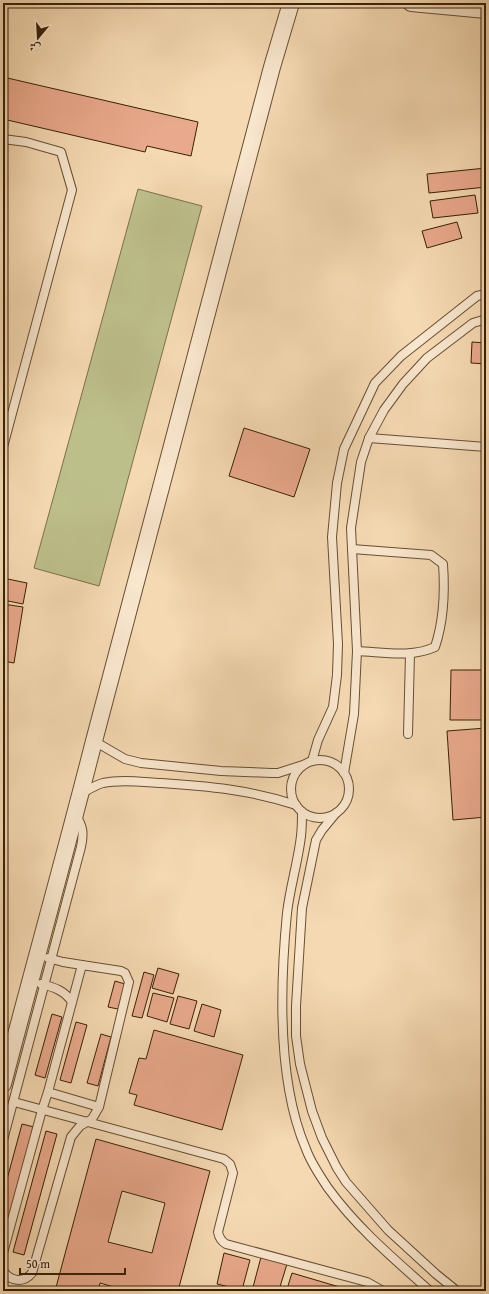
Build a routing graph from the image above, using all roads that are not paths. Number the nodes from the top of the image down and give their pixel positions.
1 (290, 3) edge
2 (418, 3) edge
3 (486, 10) edge
4 (3, 138) edge
5 (486, 294) edge
6 (486, 319) edge
7 (369, 438) junction
8 (3, 446) edge
9 (486, 447) edge
10 (352, 549) junction
11 (357, 651) junction
12 (410, 654) junction
13 (408, 734) dead end
14 (94, 741) junction
15 (312, 761) junction
16 (303, 765) junction
17 (344, 772) junction
18 (80, 794) junction
19 (296, 805) junction
20 (302, 812) junction
21 (336, 813) junction
22 (44, 957) junction
23 (82, 965) junction
24 (38, 983) junction
25 (72, 1002) junction
26 (3, 1084) edge
27 (48, 1092) junction
28 (14, 1102) junction
29 (98, 1106) junction
30 (42, 1110) junction
31 (87, 1122) junction
32 (3, 1140) edge
33 (3, 1253) edge
34 (3, 1271) edge
35 (383, 1291) edge
36 (430, 1291) edge
37 (457, 1291) edge

1 - 14 street
2 - 3 street
4 - 8 lane
5 - 15 lane
6 - 7 lane
7 - 9 lane
7 - 10 lane
10 - 11 lane
10 - 12 lane
11 - 12 lane
11 - 17 lane
12 - 13 lane
14 - 16 lane
14 - 18 street
15 - 16 lane
15 - 17 lane
16 - 19 lane
17 - 21 lane
18 - 19 lane
18 - 22 street
19 - 20 lane
20 - 21 lane
20 - 36 lane
21 - 37 lane
22 - 23 lane
22 - 24 street
23 - 25 lane
23 - 29 lane
24 - 25 lane
24 - 26 street
24 - 28 lane
25 - 27 lane
27 - 29 lane
27 - 30 lane
28 - 30 lane
28 - 32 lane
29 - 31 lane
30 - 31 lane
30 - 33 lane
31 - 34 lane
31 - 35 lane

